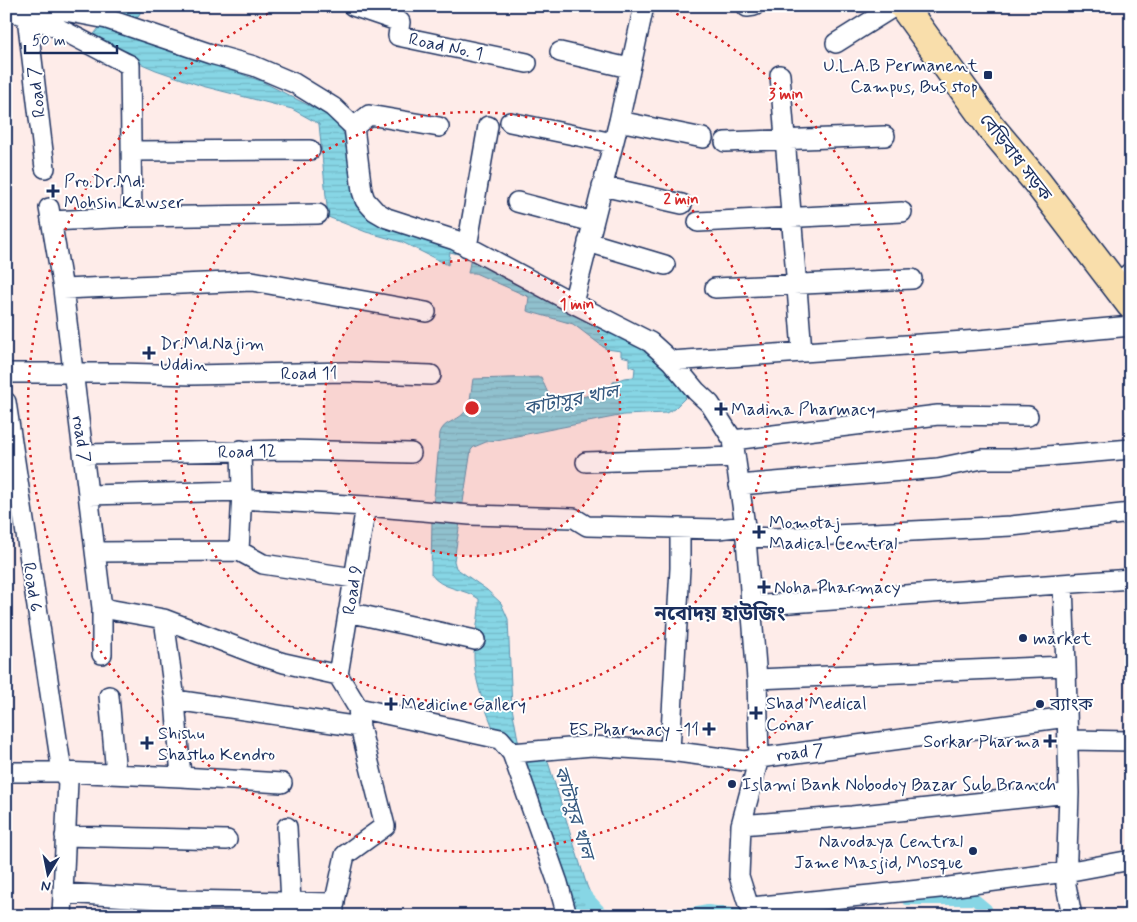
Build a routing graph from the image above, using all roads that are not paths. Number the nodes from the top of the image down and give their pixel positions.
1 (353, 6) edge
2 (644, 6) edge
3 (895, 6) edge
4 (903, 6) edge
5 (6, 11) edge
6 (27, 17) junction
7 (99, 17) junction
8 (84, 40) junction
9 (836, 43) dead end
10 (560, 52) dead end
11 (527, 63) dead end
12 (629, 68) junction
13 (780, 76) dead end
14 (619, 120) junction
15 (510, 122) dead end
16 (488, 126) dead end
17 (354, 127) junction
18 (439, 127) dead end
19 (885, 136) dead end
20 (703, 138) dead end
21 (785, 139) junction
22 (725, 142) dead end
23 (613, 143) junction
24 (310, 150) dead end
25 (132, 151) junction
26 (45, 168) dead end
27 (602, 186) junction
28 (517, 202) dead end
29 (682, 204) dead end
30 (902, 212) dead end
31 (318, 214) dead end
32 (132, 217) junction
33 (792, 217) junction
34 (593, 222) junction
35 (698, 222) dead end
36 (588, 242) junction
37 (467, 247) junction
38 (665, 265) dead end
39 (912, 279) dead end
40 (798, 284) junction
41 (1126, 287) edge
42 (715, 288) dead end
43 (63, 289) junction
44 (572, 303) junction
45 (426, 312) dead end
46 (1131, 326) edge
47 (802, 351) junction
48 (671, 361) junction
49 (6, 373) edge
50 (72, 373) junction
51 (431, 375) dead end
52 (6, 402) edge
53 (1028, 416) dead end
54 (734, 448) junction
55 (1131, 449) edge
56 (241, 450) junction
57 (411, 452) dead end
58 (84, 454) junction
59 (586, 462) dead end
60 (739, 485) junction
61 (89, 495) junction
62 (242, 495) junction
63 (366, 506) junction
64 (1131, 513) edge
65 (680, 528) junction
66 (745, 532) junction
67 (239, 551) junction
68 (96, 552) junction
69 (354, 578) junction
70 (1131, 578) edge
71 (1062, 584) junction
72 (750, 606) junction
73 (102, 608) junction
74 (348, 612) junction
75 (164, 619) junction
76 (475, 640) dead end
77 (102, 654) dead end
78 (1066, 666) junction
79 (338, 675) junction
80 (758, 679) junction
81 (109, 696) dead end
82 (175, 700) junction
83 (1067, 717) junction
84 (359, 718) junction
85 (1068, 740) junction
86 (1131, 741) edge
87 (670, 751) junction
88 (512, 753) junction
89 (759, 758) junction
90 (6, 772) edge
91 (62, 772) junction
92 (116, 774) junction
93 (181, 777) junction
94 (282, 783) dead end
95 (1069, 793) junction
96 (741, 825) junction
97 (287, 827) dead end
98 (65, 836) junction
99 (227, 840) dead end
100 (1131, 860) edge
101 (1066, 872) junction
102 (64, 893) junction
103 (290, 902) junction
104 (334, 909) edge
105 (62, 916) edge
106 (567, 916) edge
107 (1072, 916) edge

1 - 11 street, Road No. 1
2 - 12 street
3 - 9 street
4 - 41 highway, বেড়িবাধ সড়ক
5 - 6 street
6 - 7 street
6 - 8 street
6 - 26 street, Road 7
7 - 8 street
7 - 17 street
8 - 25 street
10 - 12 street
12 - 14 street
13 - 21 street
14 - 20 street
14 - 23 street
15 - 23 street
16 - 37 street
17 - 18 street
17 - 37 street
19 - 21 street
21 - 22 street
21 - 33 street
23 - 27 street
24 - 25 street
25 - 32 street
27 - 29 street
27 - 34 street
28 - 34 street
30 - 33 street
31 - 32 street
32 - 43 street, road 7
33 - 35 street
33 - 40 street
34 - 36 street
36 - 38 street
36 - 44 street
37 - 44 street
39 - 40 street
40 - 42 street
40 - 47 street
43 - 45 street
43 - 50 street, road 7
44 - 48 street
46 - 47 street
47 - 48 street
48 - 54 street
49 - 50 street, Road 11
50 - 51 street, Road 11
50 - 58 street, road 7
52 - 91 street, Road 6
53 - 54 street
54 - 59 street
54 - 60 street
55 - 60 street
56 - 57 street, Road 12
56 - 58 street, Road 12
56 - 62 street
58 - 61 street, road 7
60 - 66 street
61 - 62 street
61 - 68 street, road 7
62 - 63 street
62 - 67 street
63 - 65 street
63 - 69 street, Road 9
64 - 66 street
65 - 66 street
65 - 87 street
66 - 72 street
67 - 68 street
67 - 69 street
68 - 73 street, road 7
69 - 74 street, Road 9
70 - 71 street
71 - 72 street
71 - 78 street
72 - 80 street
73 - 75 street
73 - 77 street, road 7
74 - 76 street
74 - 79 street, Road 9
75 - 79 street
75 - 82 street
78 - 80 street
78 - 83 street
79 - 84 street
80 - 89 street
81 - 92 street
82 - 84 street
82 - 93 street
83 - 85 street
83 - 89 street, road 7
84 - 88 street
84 - 104 street
85 - 86 street
85 - 95 street
87 - 88 street, road 7
87 - 89 street, road 7
88 - 106 street
89 - 96 street
90 - 91 street
91 - 92 street
91 - 98 street, Road 6
92 - 93 street
93 - 94 street
95 - 96 street
95 - 101 street
96 - 101 street
97 - 103 street
98 - 99 street
98 - 102 street, Road 6
100 - 101 street
101 - 107 street
102 - 103 street
102 - 105 street, Road 6
103 - 104 street

